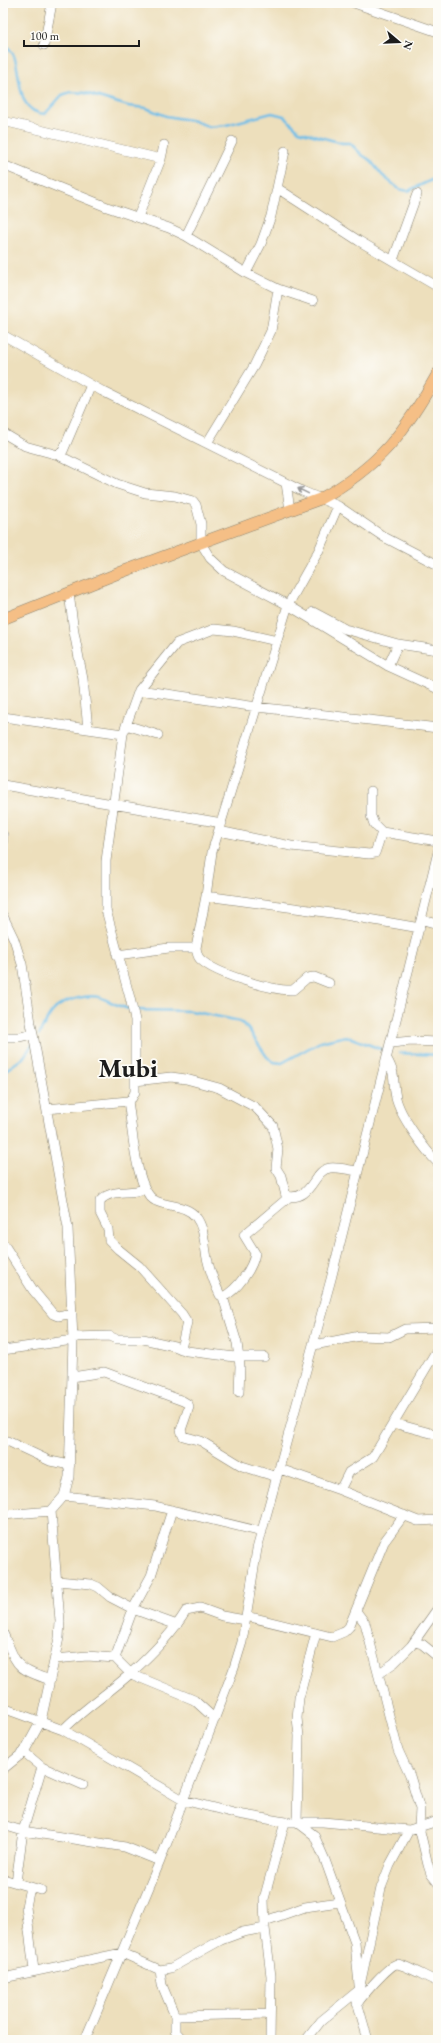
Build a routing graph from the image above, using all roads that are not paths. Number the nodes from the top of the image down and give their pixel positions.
1 (52, 3) edge
2 (354, 3) edge
3 (438, 32) edge
4 (44, 45) dead end
5 (3, 121) edge
6 (232, 142) dead end
7 (164, 145) dead end
8 (285, 151) dead end
9 (161, 159) junction
10 (3, 165) edge
11 (277, 188) junction
12 (417, 194) dead end
13 (138, 217) junction
14 (186, 236) junction
15 (393, 260) junction
16 (246, 273) junction
17 (438, 287) edge
18 (278, 289) junction
19 (313, 301) dead end
20 (3, 335) edge
21 (438, 373) edge
22 (91, 385) junction
23 (3, 433) edge
24 (207, 443) junction
25 (58, 455) junction
26 (286, 482) junction
27 (320, 499) junction
28 (338, 506) junction
29 (290, 510) junction
30 (201, 543) junction
31 (438, 565) edge
32 (69, 592) junction
33 (288, 605) junction
34 (313, 612) dead end
35 (3, 619) edge
36 (277, 641) junction
37 (398, 644) junction
38 (438, 650) edge
39 (388, 666) junction
40 (438, 689) edge
41 (139, 690) junction
42 (257, 706) junction
43 (3, 717) edge
44 (438, 728) edge
45 (88, 729) junction
46 (125, 730) junction
47 (158, 735) dead end
48 (3, 785) edge
49 (371, 791) dead end
50 (114, 803) junction
51 (220, 827) junction
52 (382, 832) junction
53 (3, 835) edge
54 (438, 841) edge
55 (438, 852) edge
56 (3, 854) edge
57 (436, 873) edge
58 (206, 896) junction
59 (3, 916) edge
60 (422, 924) junction
61 (438, 924) edge
62 (196, 948) junction
63 (117, 955) junction
64 (330, 984) dead end
65 (32, 1034) junction
66 (3, 1037) edge
67 (438, 1042) edge
68 (391, 1043) junction
69 (387, 1059) junction
70 (135, 1081) junction
71 (128, 1101) junction
72 (47, 1109) junction
73 (438, 1163) edge
74 (358, 1171) junction
75 (144, 1189) junction
76 (289, 1197) junction
77 (3, 1243) edge
78 (223, 1297) junction
79 (72, 1313) junction
80 (438, 1328) edge
81 (73, 1339) junction
82 (314, 1345) junction
83 (438, 1348) edge
84 (181, 1349) junction
85 (3, 1350) edge
86 (239, 1357) junction
87 (264, 1357) dead end
88 (72, 1377) junction
89 (239, 1392) dead end
90 (393, 1423) junction
91 (438, 1435) edge
92 (3, 1439) edge
93 (70, 1465) junction
94 (278, 1473) junction
95 (340, 1490) junction
96 (64, 1496) junction
97 (172, 1510) junction
98 (51, 1511) junction
99 (3, 1515) edge
100 (404, 1515) junction
101 (438, 1520) edge
102 (262, 1532) junction
103 (57, 1581) junction
104 (438, 1608) edge
105 (133, 1609) junction
106 (356, 1611) junction
107 (246, 1618) junction
108 (177, 1625) junction
109 (3, 1633) edge
110 (316, 1633) junction
111 (414, 1642) junction
112 (438, 1657) edge
113 (115, 1658) junction
114 (55, 1659) junction
115 (131, 1674) junction
116 (378, 1674) junction
117 (50, 1680) junction
118 (3, 1708) edge
119 (215, 1719) junction
120 (41, 1722) junction
121 (63, 1730) junction
122 (24, 1752) junction
123 (42, 1767) junction
124 (3, 1769) edge
125 (83, 1785) dead end
126 (183, 1800) junction
127 (285, 1822) junction
128 (297, 1822) junction
129 (438, 1822) edge
130 (3, 1825) edge
131 (419, 1827) junction
132 (409, 1830) junction
133 (23, 1831) junction
134 (160, 1861) junction
135 (3, 1879) edge
136 (16, 1882) junction
137 (438, 1883) edge
138 (30, 1887) junction
139 (41, 1890) dead end
140 (339, 1902) junction
141 (265, 1924) junction
142 (122, 1953) junction
143 (34, 1970) junction
144 (160, 1970) junction
145 (3, 1978) edge
146 (438, 1982) edge
147 (357, 1996) junction
148 (270, 2014) junction
149 (175, 2016) junction
150 (366, 2037) edge
151 (85, 2040) edge
152 (183, 2040) edge
153 (270, 2040) edge
154 (306, 2040) edge

1 - 4 street
2 - 3 street
5 - 9 street
6 - 14 street
7 - 9 street
8 - 11 street
9 - 13 street
10 - 13 street
11 - 15 street
11 - 16 street
12 - 15 street
13 - 14 street
14 - 16 street
15 - 17 street
16 - 18 street
18 - 19 street
18 - 24 street
20 - 22 street
21 - 27 main road
22 - 24 street
22 - 25 street
23 - 25 street
24 - 26 street
25 - 30 street
27 -> 26 street
26 - 29 street
27 - 28 street
27 - 29 main road
28 - 31 street
28 - 33 street
29 - 30 main road
30 - 32 main road
30 - 33 street
32 - 35 main road
32 - 45 street
33 - 36 street
33 - 39 street
34 - 37 street
36 - 41 street
36 - 42 street
37 - 38 street
37 - 39 street
39 - 40 street
41 - 42 street
41 - 46 street
42 - 44 street
42 - 51 street
43 - 45 street
45 - 46 street
46 - 47 street
46 - 50 street
48 - 50 street
49 - 52 street
50 - 51 street
50 - 63 street
51 - 52 street
51 - 58 street
52 - 54 street
53 - 56 street
55 - 57 street
57 - 60 street
58 - 60 street
58 - 62 street
59 - 65 street
60 - 61 street
60 - 68 street
62 - 63 street
62 - 64 street
63 - 70 street
65 - 66 street
65 - 72 street
67 - 68 street
68 - 69 street
69 - 73 street
69 - 74 street
70 - 71 street
70 - 76 street
71 - 72 street
71 - 75 street
72 - 79 street
74 - 76 street
74 - 82 street
75 - 78 street
75 - 84 street
76 - 78 street
77 - 79 street
78 - 86 street
79 - 81 street
80 - 82 street
81 - 84 street
81 - 85 street
81 - 88 street
82 - 94 street
83 - 90 street
84 - 86 street
86 - 87 street
86 - 89 street
88 - 93 street
88 - 94 street
90 - 91 street
90 - 95 street
92 - 93 street
93 - 96 street
94 - 95 street
94 - 102 street
95 - 100 street
96 - 97 street
96 - 98 street
97 - 102 street
97 - 105 street
98 - 99 street
98 - 103 street
100 - 101 street
100 - 106 street
102 - 107 street
103 - 105 street
103 - 114 street
104 - 111 street
105 - 108 street
105 - 113 street
106 - 110 street
106 - 116 street
107 - 108 street
107 - 110 street
107 - 119 street
108 - 115 street
109 - 117 street
110 - 128 street
111 - 112 street
111 - 116 street
113 - 114 street
113 - 115 street
114 - 117 street
115 - 119 street
115 - 121 street
116 - 131 street
117 - 120 street
118 - 120 street
119 - 126 street
120 - 121 street
120 - 122 street
121 - 126 street
122 - 123 street
122 - 124 street
123 - 125 street
123 - 133 street
126 - 127 street
126 - 134 street
127 - 128 street
127 - 141 street
128 - 132 street
128 - 140 street
129 - 131 street
130 - 133 street
131 - 132 street
131 - 137 street
132 - 147 street
133 - 134 street
133 - 136 street
134 - 142 street
135 - 136 street
136 - 138 street
138 - 139 street
138 - 143 street
140 - 141 street
140 - 147 street
141 - 144 street
141 - 148 street
142 - 143 street
142 - 144 street
142 - 151 street
143 - 145 street
144 - 149 street
146 - 147 street
147 - 150 street
147 - 154 street
148 - 149 street
148 - 153 street
149 - 152 street

